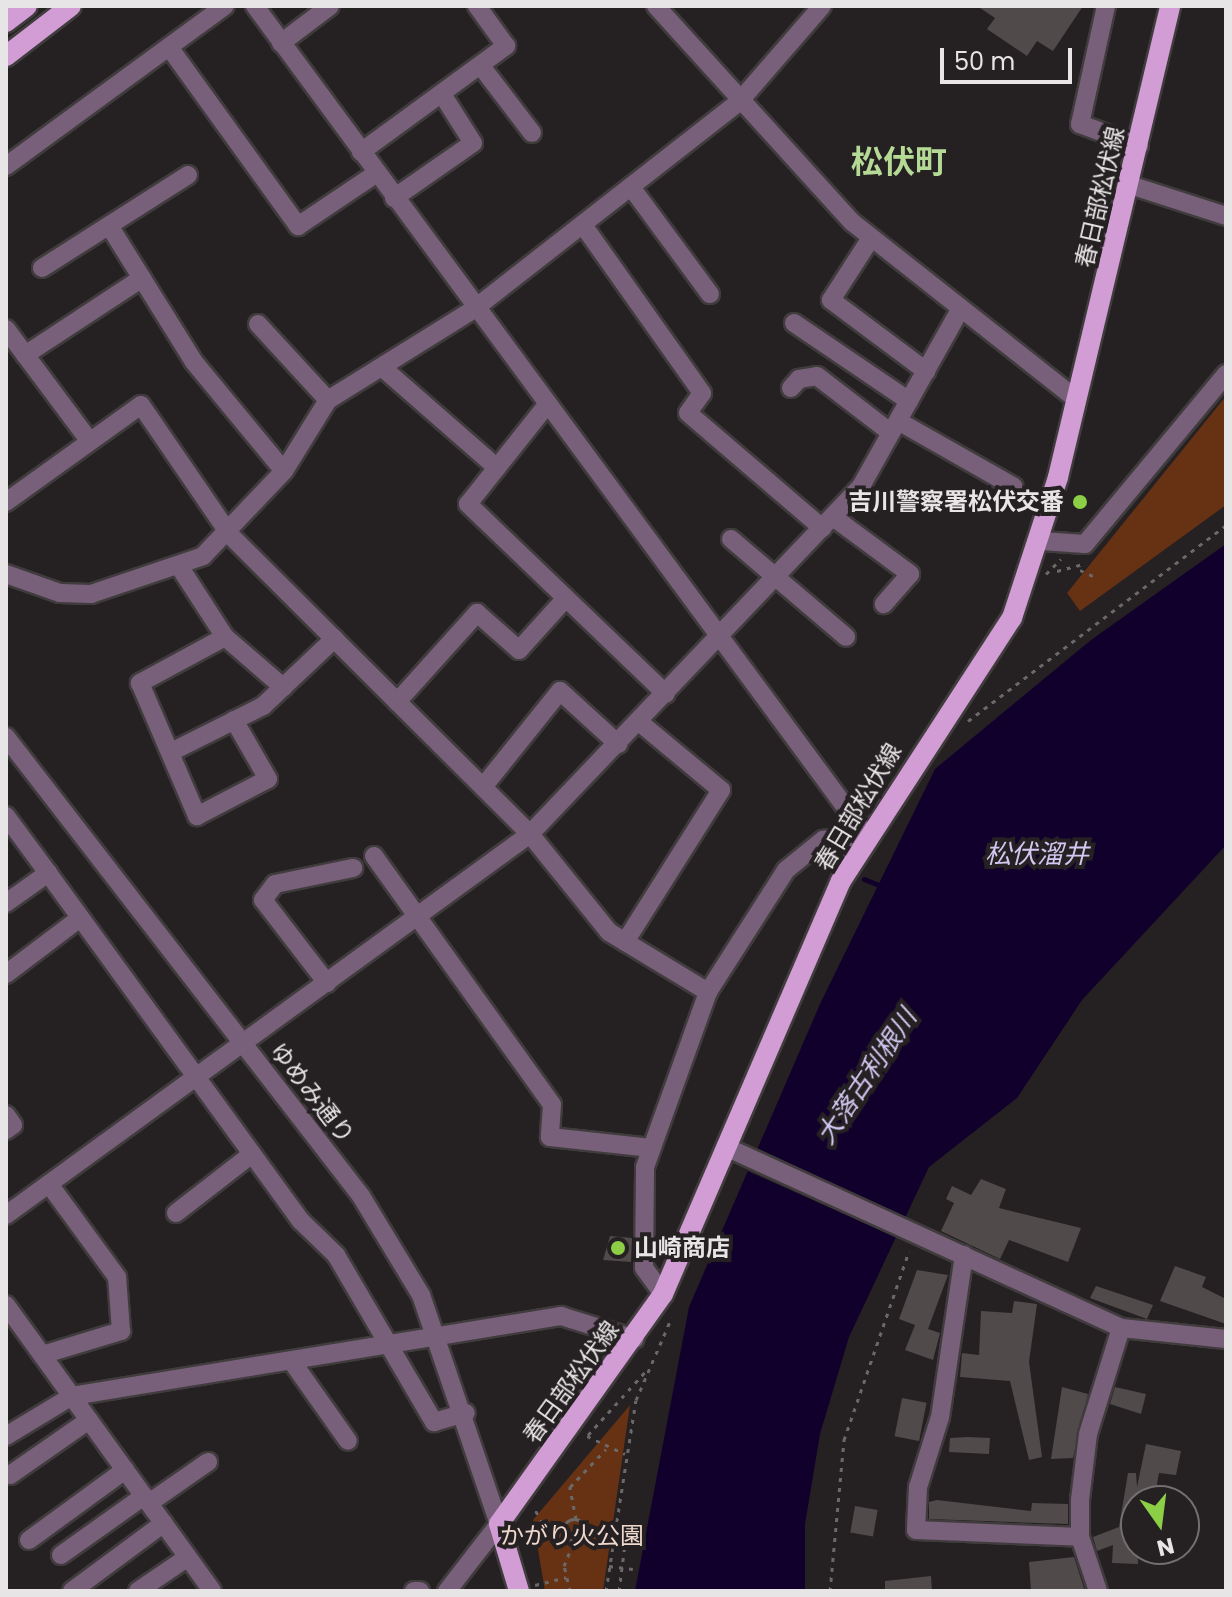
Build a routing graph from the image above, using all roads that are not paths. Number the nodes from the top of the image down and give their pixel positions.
1 (27, 6) edge
2 (71, 6) edge
3 (225, 6) edge
4 (255, 6) edge
5 (330, 6) edge
6 (477, 6) edge
7 (656, 6) edge
8 (822, 6) edge
9 (1106, 6) edge
10 (1170, 6) edge
11 (6, 22) edge
12 (281, 43) junction
13 (169, 47) junction
14 (6, 56) edge
15 (481, 66) junction
16 (442, 94) junction
17 (738, 103) junction
18 (532, 133) dead end
19 (1139, 146) junction
20 (361, 152) junction
21 (6, 166) edge
22 (377, 173) junction
23 (188, 175) dead end
24 (1130, 185) junction
25 (631, 187) junction
26 (394, 198) junction
27 (1226, 216) edge
28 (583, 225) junction
29 (110, 227) junction
30 (871, 238) junction
31 (42, 268) dead end
32 (142, 278) junction
33 (710, 294) dead end
34 (474, 309) junction
35 (960, 310) junction
36 (794, 323) dead end
37 (258, 324) dead end
38 (6, 329) edge
39 (25, 355) junction
40 (384, 369) junction
41 (926, 371) junction
42 (1226, 374) edge
43 (791, 388) dead end
44 (328, 400) junction
45 (1077, 400) junction
46 (909, 401) junction
47 (546, 406) junction
48 (894, 427) junction
49 (88, 439) junction
50 (497, 468) junction
51 (284, 471) junction
52 (1014, 487) dead end
53 (6, 502) edge
54 (828, 522) junction
55 (230, 535) junction
56 (731, 539) dead end
57 (1041, 541) junction
58 (179, 566) junction
59 (6, 574) edge
60 (775, 578) junction
61 (566, 598) junction
62 (884, 604) dead end
63 (225, 637) junction
64 (846, 637) dead end
65 (334, 639) junction
66 (718, 640) junction
67 (283, 687) junction
68 (666, 694) junction
69 (397, 702) junction
70 (234, 720) junction
71 (639, 722) junction
72 (6, 737) edge
73 (618, 744) junction
74 (171, 752) junction
75 (483, 787) junction
76 (6, 816) edge
77 (530, 834) junction
78 (866, 835) junction
79 (374, 856) dead end
80 (353, 868) dead end
81 (48, 873) junction
82 (6, 903) edge
83 (80, 918) junction
84 (416, 918) junction
85 (625, 942) junction
86 (6, 974) edge
87 (327, 983) junction
88 (708, 992) junction
89 (244, 1045) junction
90 (196, 1079) junction
91 (6, 1115) edge
92 (6, 1130) edge
93 (651, 1148) junction
94 (734, 1151) junction
95 (252, 1154) junction
96 (49, 1184) junction
97 (176, 1213) dead end
98 (6, 1215) edge
99 (964, 1255) junction
100 (663, 1294) junction
101 (6, 1305) edge
102 (1121, 1328) junction
103 (12, 1329) edge
104 (440, 1337) junction
105 (635, 1339) junction
106 (1226, 1339) edge
107 (390, 1348) junction
108 (42, 1355) junction
109 (293, 1363) junction
110 (72, 1396) junction
111 (466, 1413) junction
112 (89, 1420) junction
113 (6, 1436) edge
114 (348, 1441) dead end
115 (208, 1462) dead end
116 (125, 1470) junction
117 (10, 1475) dead end
118 (147, 1500) junction
119 (164, 1523) junction
120 (499, 1524) junction
121 (1080, 1537) junction
122 (29, 1540) dead end
123 (61, 1555) dead end
124 (188, 1557) junction
125 (527, 1588) edge
126 (72, 1591) edge
127 (138, 1591) edge
128 (212, 1591) edge
129 (414, 1591) edge
130 (420, 1591) edge
131 (447, 1591) edge
132 (1098, 1591) edge

1 - 11 main road
2 - 14 main road
3 - 13 street
4 - 12 street
5 - 12 street
6 - 15 street
7 - 17 street
8 - 17 street
9 - 19 street
10 - 19 main road, 春日部松伏線
12 - 20 street
13 - 21 street
13 - 22 street
15 - 16 street
15 - 18 street
16 - 20 street
16 - 26 street
17 - 25 street
17 - 30 street
19 - 24 main road, 春日部松伏線
20 - 22 street
22 - 26 street
23 - 29 street
24 - 27 street
24 - 45 main road, 春日部松伏線
25 - 28 street
25 - 33 street
26 - 34 street
28 - 34 street
28 - 54 street
29 - 31 street
29 - 32 street
30 - 35 street
30 - 41 street
32 - 39 street
32 - 51 street
34 - 40 street
34 - 47 street
35 - 41 street
35 - 45 street
36 - 46 street
37 - 44 street
38 - 39 street
39 - 49 street
40 - 44 street
40 - 50 street
41 - 46 street
42 - 57 street
43 - 48 street
44 - 51 street
45 - 57 main road, 春日部松伏線
46 - 48 street
47 - 50 street
47 - 66 street
48 - 52 street
48 - 54 street
49 - 53 street
49 - 55 street
50 - 61 street
51 - 55 street
54 - 60 street
54 - 62 street
55 - 58 street
55 - 65 street
56 - 60 street
57 - 78 main road, 春日部松伏線
58 - 59 street
58 - 63 street
60 - 64 street
60 - 66 street
61 - 68 street
61 - 69 street
63 - 67 street
63 - 74 street
65 - 67 street
65 - 69 street
66 - 68 street
66 - 78 street
67 - 70 street
68 - 71 street
69 - 75 street
70 - 74 street
70 - 74 street
71 - 73 street
71 - 85 street
72 - 89 street, ゆめみ通り
73 - 75 street
73 - 77 street
75 - 77 street
76 - 81 street
77 - 84 street
77 - 85 street
78 - 88 street
78 - 94 main road, 春日部松伏線
79 - 84 street
80 - 87 street
81 - 82 street
81 - 83 street
83 - 86 street
83 - 90 street
84 - 87 street
84 - 93 street
85 - 88 street
87 - 89 street
88 - 93 street
89 - 90 street
89 - 104 street, ゆめみ通り
90 - 95 street
90 - 96 street
91 - 92 street
93 - 100 street
94 - 99 street
94 - 100 main road, 春日部松伏線
95 - 97 street
95 - 107 street
96 - 98 street
96 - 108 street
99 - 102 street
99 - 121 street
100 - 105 main road, 春日部松伏線
101 - 103 street
102 - 106 street
102 - 121 street
103 - 108 street
104 - 105 street
104 - 107 street
104 - 111 street, ゆめみ通り
105 - 120 main road, 春日部松伏線
107 - 109 street
107 - 111 street
108 - 110 street
109 - 110 street
109 - 114 street
110 - 112 street
110 - 113 street
111 - 120 street, ゆめみ通り
112 - 116 street
112 - 117 street
115 - 118 street
116 - 118 street
116 - 122 street
118 - 119 street
118 - 123 street
119 - 124 street
119 - 126 street
120 - 125 main road
120 - 131 street
121 - 132 street
124 - 127 street
124 - 128 street
129 - 130 street

